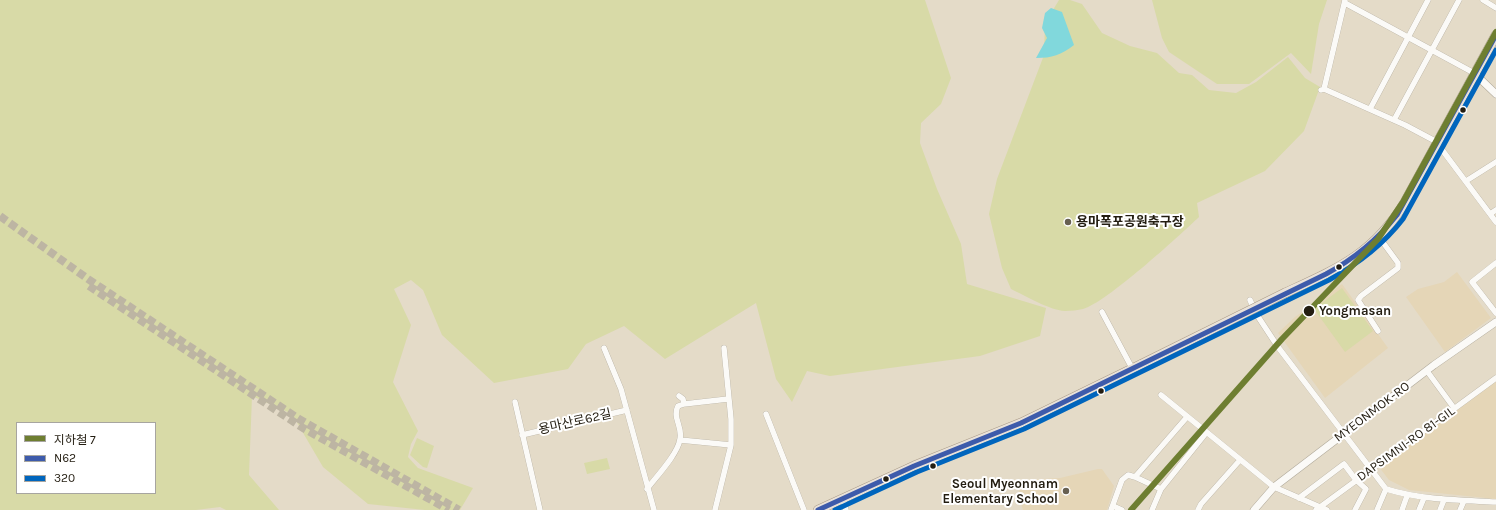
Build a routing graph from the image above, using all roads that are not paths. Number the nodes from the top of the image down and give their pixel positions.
1 (1428, 0) edge
2 (1459, 0) edge
3 (1483, 0) edge
4 (1345, 2) edge
5 (1496, 8) edge
6 (1496, 35) edge
7 (1408, 38) junction
8 (1431, 51) junction
9 (1474, 74) junction
10 (1496, 94) edge
11 (1370, 109) junction
12 (1394, 120) junction
13 (1437, 142) junction
14 (1496, 162) edge
15 (1466, 181) junction
16 (1496, 210) edge
17 (1490, 214) junction
18 (1496, 222) edge
19 (1379, 237) junction
20 (1496, 263) edge
21 (1250, 300) dead end
22 (1102, 312) dead end
23 (1496, 313) edge
24 (1496, 322) edge
25 (1378, 331) dead end
26 (604, 348) dead end
27 (724, 348) dead end
28 (1132, 368) junction
29 (1427, 371) junction
30 (1496, 378) edge
31 (1161, 395) dead end
32 (679, 396) dead end
33 (728, 399) junction
34 (515, 402) dead end
35 (684, 404) junction
36 (1454, 408) junction
37 (627, 410) junction
38 (766, 414) dead end
39 (1187, 417) junction
40 (1206, 433) junction
41 (1344, 434) junction
42 (522, 435) junction
43 (680, 440) junction
44 (731, 445) junction
45 (1240, 460) junction
46 (1372, 470) junction
47 (1135, 477) junction
48 (1356, 480) junction
49 (1274, 487) junction
50 (1386, 488) junction
51 (647, 489) junction
52 (1161, 489) junction
53 (1407, 496) junction
54 (1299, 498) junction
55 (1424, 498) junction
56 (843, 499) junction
57 (1444, 500) junction
58 (1464, 500) junction
59 (1496, 502) edge
60 (1112, 508) edge
61 (1318, 508) edge
62 (540, 510) edge
63 (654, 510) edge
64 (716, 510) edge
65 (804, 510) edge
66 (818, 510) edge
67 (846, 510) edge
68 (1122, 510) edge
69 (1152, 510) edge
70 (1198, 510) edge
71 (1254, 510) edge
72 (1327, 510) edge
73 (1355, 510) edge
74 (1377, 510) edge
75 (1402, 510) edge
76 (1419, 510) edge
77 (1440, 510) edge
78 (1460, 510) edge

1 - 7 street
2 - 8 street
3 - 5 street
4 - 7 street
4 - 11 street
6 - 9 main road
7 - 8 street
7 - 11 street
8 - 9 street
8 - 12 street
9 - 10 street
9 - 13 main road
11 - 12 street
12 - 13 street
13 - 15 street
13 - 19 main road
14 - 15 street
15 - 17 street
16 - 17 street
17 - 18 street
19 - 25 street
19 - 28 main road, bridge
20 - 23 street
21 - 41 street
22 - 28 street
24 - 29 street, MYEONMOK-RO
26 - 37 street
27 - 33 street
28 - 56 main road
29 - 36 street
29 - 41 street, MYEONMOK-RO
30 - 36 street, DAPSIMNI-RO 81-GIL
31 - 39 street
32 - 35 street
33 - 35 street
33 - 44 street
34 - 42 street
35 - 43 street
36 - 46 street, DAPSIMNI-RO 81-GIL
37 - 42 street, 용마산로62길
37 - 51 street
38 - 65 street
39 - 40 street
39 - 47 street
40 - 45 street
40 - 52 street
41 - 46 street
41 - 49 street, MYEONMOK-RO
42 - 62 street
43 - 44 street
43 - 51 street
44 - 64 street
45 - 49 street
45 - 70 street
46 - 48 street, DAPSIMNI-RO 81-GIL
46 - 50 street
47 - 52 street
47 - 60 street
48 - 54 street
48 - 61 street, DAPSIMNI-RO 81-GIL
48 - 73 street
49 - 54 street
49 - 71 street, MYEONMOK-RO
50 - 53 street
50 - 74 street
51 - 63 street
52 - 69 street
53 - 55 street
53 - 75 street
54 - 61 street
55 - 57 street
55 - 76 street
56 - 66 main road
56 - 67 street
57 - 58 street
57 - 77 street
58 - 59 street
58 - 78 street
60 - 68 street
61 - 72 street

